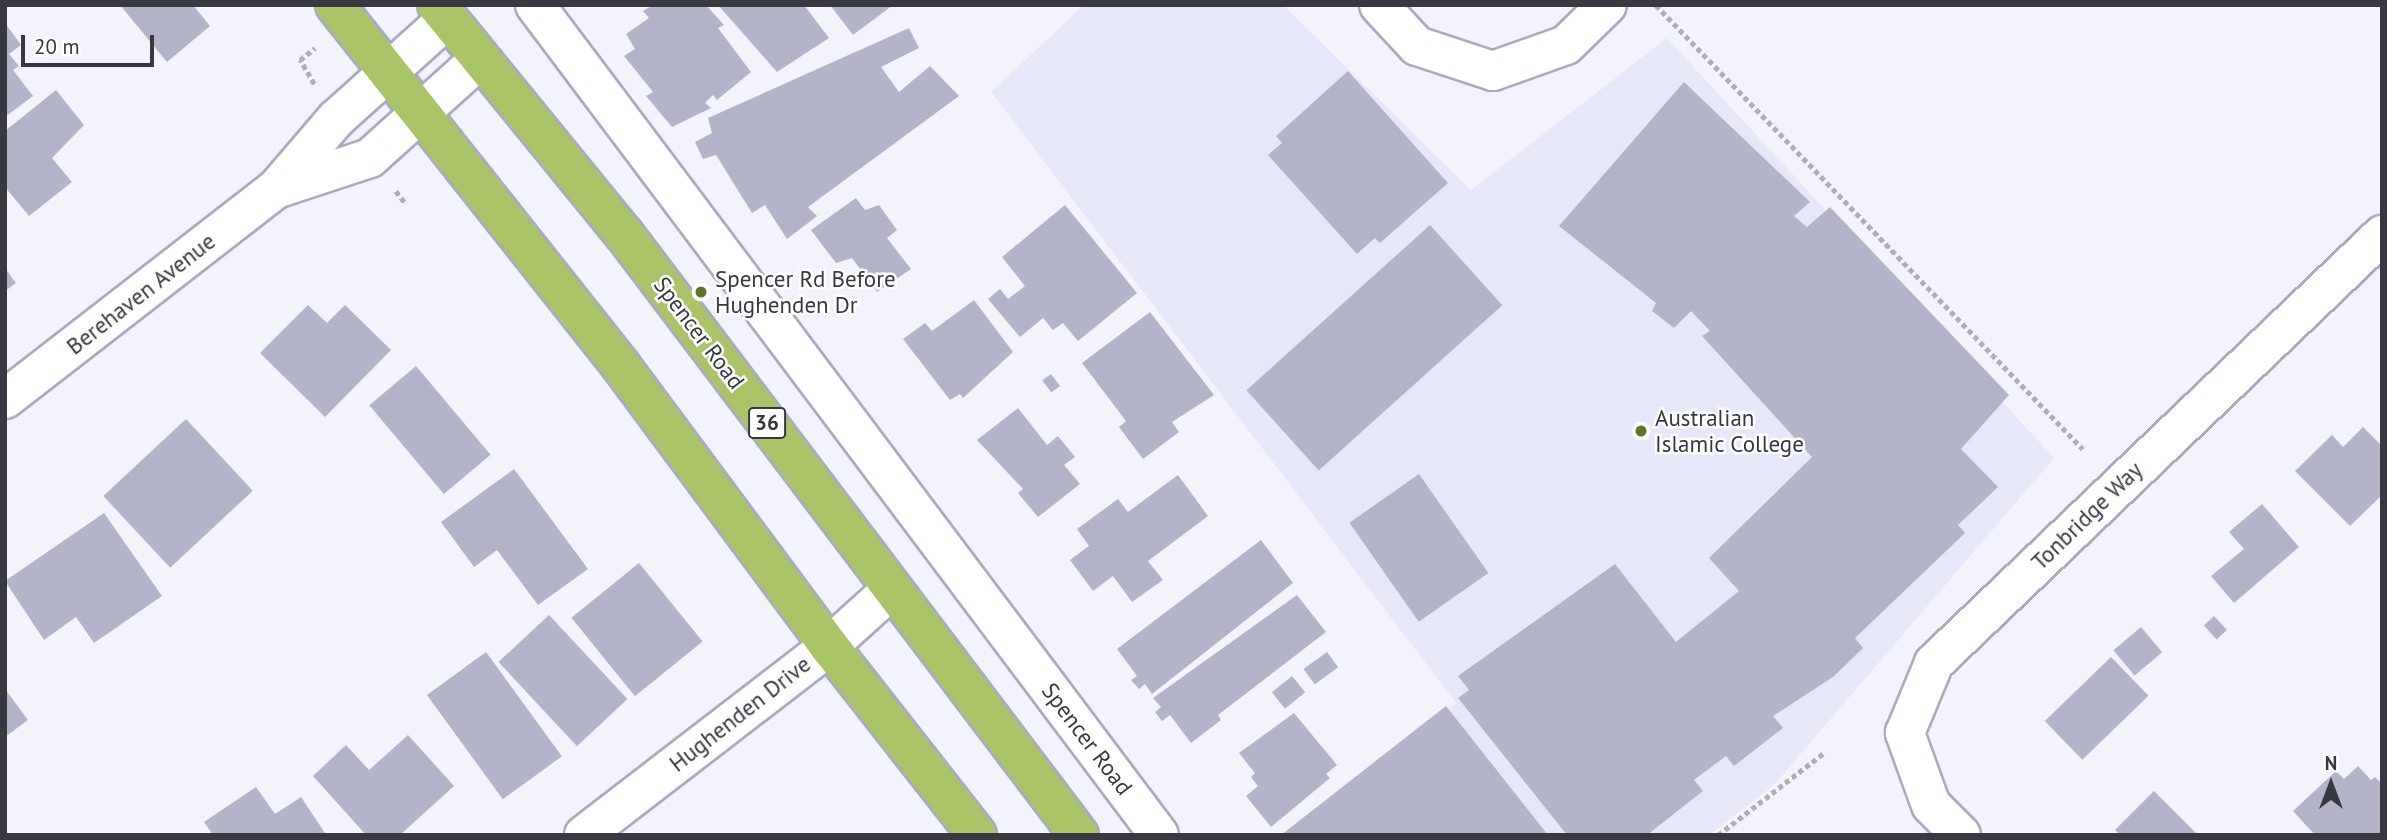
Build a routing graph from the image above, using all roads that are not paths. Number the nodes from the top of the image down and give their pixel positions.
1 (335, 5) edge
2 (1379, 5) edge
3 (1607, 5) edge
4 (539, 7) edge
5 (442, 12) edge
6 (479, 60) junction
7 (386, 74) junction
8 (416, 112) junction
9 (276, 189) junction
10 (2382, 235) edge
11 (5, 399) edge
12 (892, 589) junction
13 (829, 646) junction
14 (584, 835) edge
15 (977, 835) edge
16 (1079, 835) edge
17 (1159, 835) edge
18 (1961, 835) edge

1 - 7 main road
2 - 3 street
4 - 17 street, Spencer Road
5 - 6 main road, Spencer Road / 36
5 - 7 street, Berehaven Avenue
6 - 8 street, Berehaven Avenue
6 - 12 main road, Spencer Road / 36
7 - 8 main road
7 - 9 street, Berehaven Avenue
8 - 9 street, Berehaven Avenue
8 - 13 main road
9 - 11 street, Berehaven Avenue
10 - 18 street, Tonbridge Way
12 - 13 street, Hughenden Drive
12 - 16 main road, Spencer Road / 36
13 - 14 street, Hughenden Drive
13 - 15 main road

